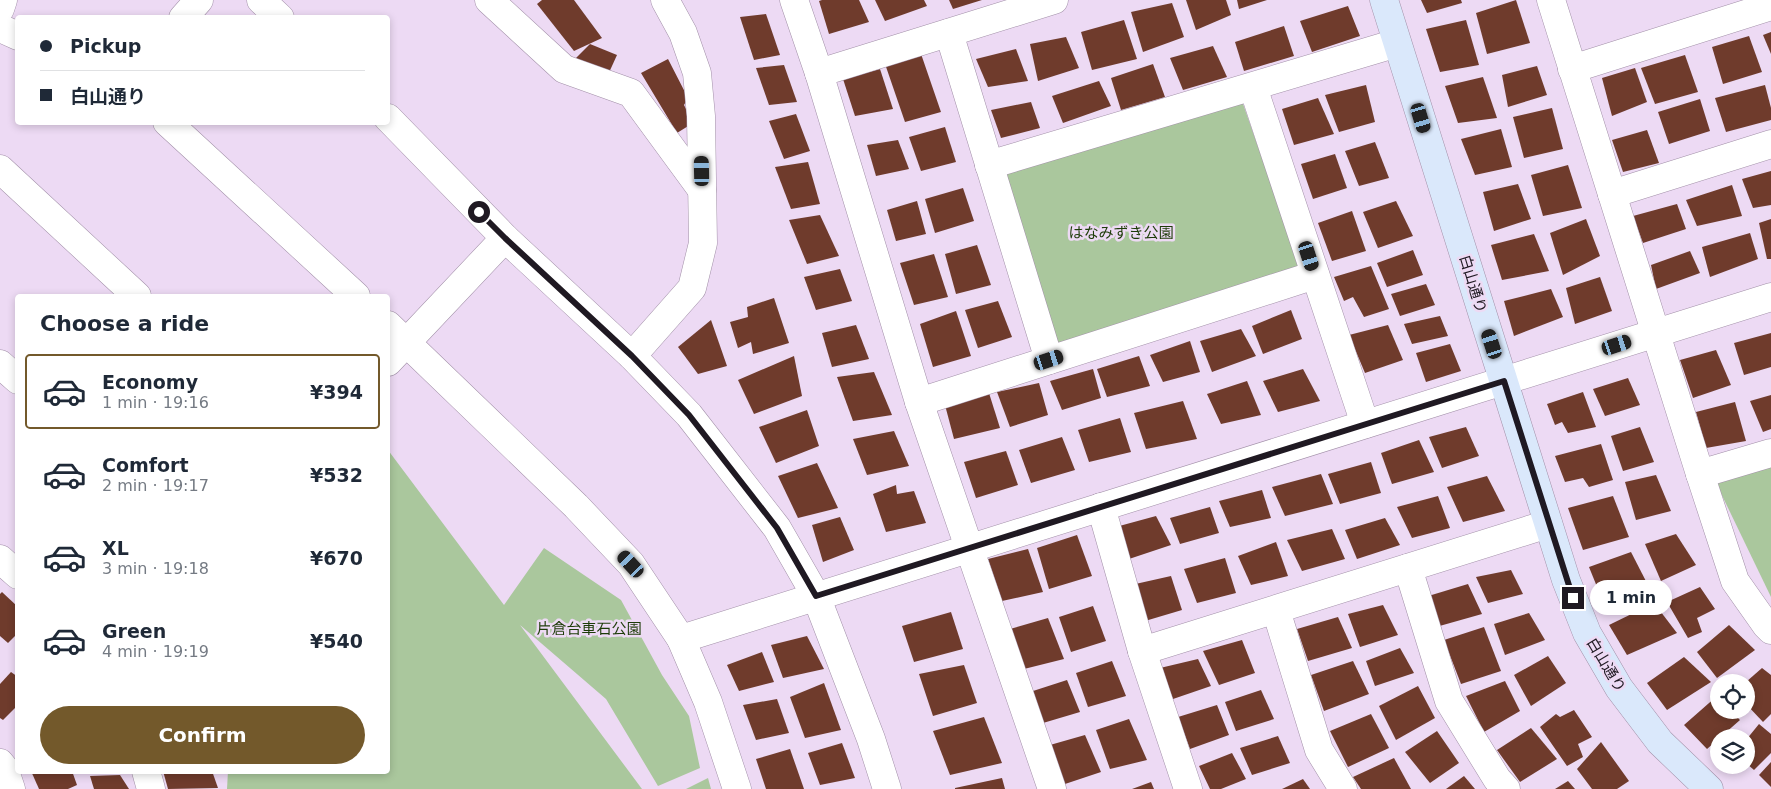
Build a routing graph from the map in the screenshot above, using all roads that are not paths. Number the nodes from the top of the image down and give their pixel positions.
1 (3, 0) edge
2 (199, 0) edge
3 (261, 0) edge
4 (489, 0) edge
5 (666, 0) edge
6 (794, 0) edge
7 (1054, 0) edge
8 (1384, 0) edge
9 (1550, 0) edge
10 (1771, 6) edge
11 (0, 9) edge
12 (186, 15) edge
13 (277, 15) edge
14 (0, 28) edge
15 (949, 33) junction
16 (15, 35) edge
17 (1397, 43) junction
18 (1572, 69) junction
19 (819, 73) junction
20 (1253, 87) junction
21 (390, 120) edge
22 (170, 125) edge
23 (1771, 144) edge
24 (989, 166) junction
25 (0, 169) edge
26 (702, 190) junction
27 (1612, 194) junction
28 (505, 238) junction
29 (1316, 275) junction
30 (135, 294) edge
31 (354, 294) edge
32 (1771, 297) edge
33 (397, 333) edge
34 (1655, 333) junction
35 (390, 356) edge
36 (632, 356) junction
37 (1049, 360) junction
38 (0, 364) edge
39 (15, 377) edge
40 (1504, 381) junction
41 (919, 402) junction
42 (1365, 424) junction
43 (1771, 453) edge
44 (1700, 474) junction
45 (1101, 507) junction
46 (1548, 524) junction
47 (969, 548) junction
48 (0, 559) edge
49 (1408, 568) junction
50 (15, 572) edge
51 (816, 596) junction
52 (1276, 610) junction
53 (1771, 630) edge
54 (681, 639) junction
55 (1142, 651) junction
56 (147, 774) edge
57 (151, 789) edge
58 (737, 789) edge
59 (887, 789) edge
60 (1052, 789) edge
61 (1188, 789) edge
62 (1343, 789) edge
63 (1506, 789) edge
64 (1709, 789) edge

1 - 11 street
2 - 12 street
3 - 13 street
4 - 26 street
5 - 26 street
6 - 19 street
7 - 15 street
8 - 17 street, 白山通り
9 - 18 street
10 - 18 street
14 - 16 street
15 - 19 street
15 - 24 street
17 - 20 street
17 - 40 street, 白山通り
18 - 27 street
19 - 41 street
20 - 24 street
20 - 29 street
21 - 28 street
22 - 31 street
23 - 27 street
24 - 37 street
25 - 30 street
26 - 36 street
27 - 34 street
28 - 33 street
28 - 36 street
29 - 37 street
29 - 42 street
32 - 34 street
33 - 35 street
33 - 54 street
34 - 40 street
34 - 44 street
36 - 51 street
37 - 41 street
38 - 39 street
40 - 42 street
40 - 46 street, 白山通り
41 - 47 street
42 - 45 street
43 - 44 street
44 - 53 street
45 - 47 street
45 - 55 street
46 - 49 street
46 - 64 street, 白山通り
47 - 51 street
47 - 60 street
48 - 50 street
49 - 52 street
49 - 63 street
51 - 54 street
51 - 59 street
52 - 55 street
52 - 62 street
54 - 58 street
55 - 61 street
56 - 57 street

